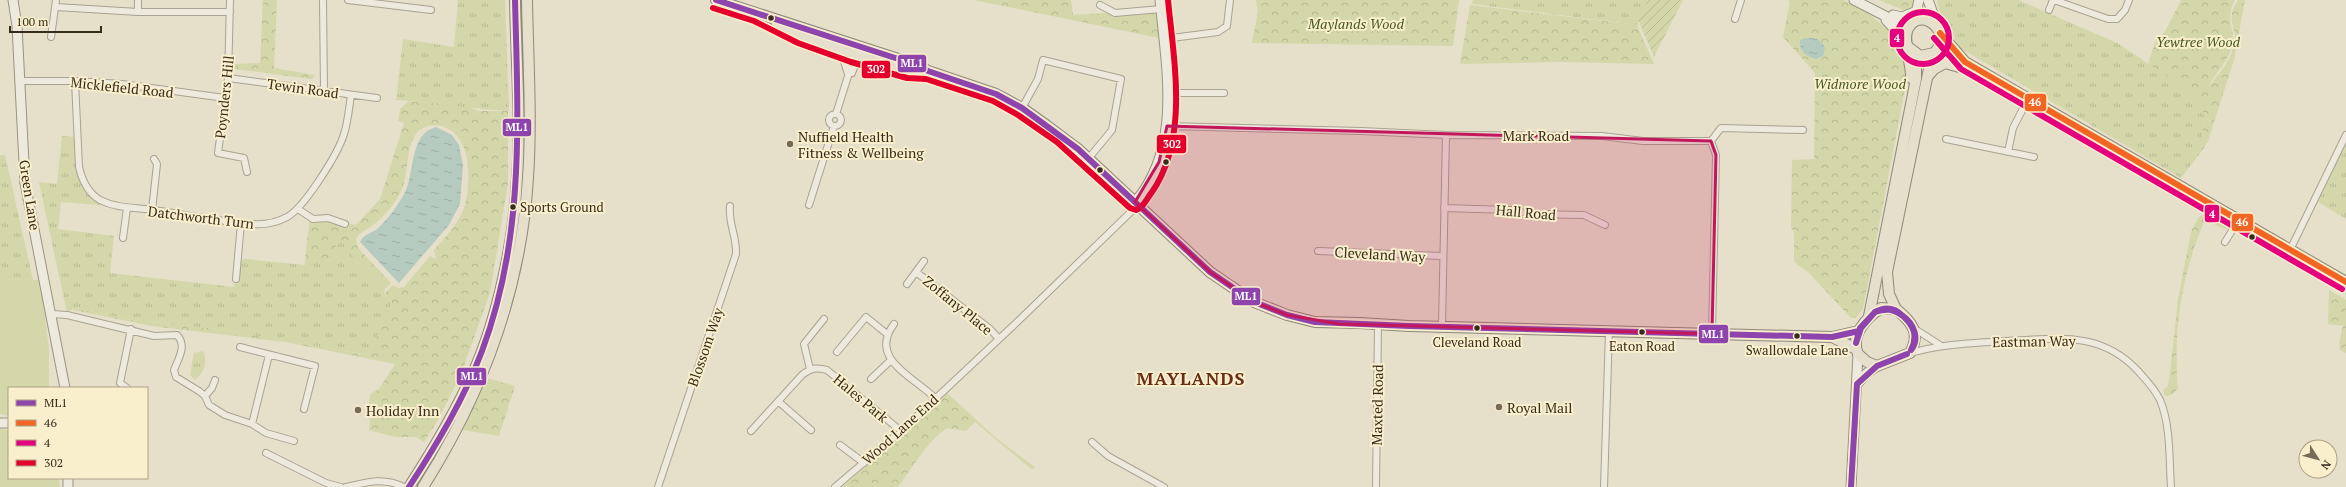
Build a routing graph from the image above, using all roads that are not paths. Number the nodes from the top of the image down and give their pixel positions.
1 (13, 0) edge
2 (138, 0) edge
3 (230, 0) edge
4 (323, 0) edge
5 (348, 0) edge
6 (515, 0) edge
7 (527, 0) edge
8 (716, 0) edge
9 (1230, 0) edge
10 (1741, 0) edge
11 (1919, 0) edge
12 (1924, 0) edge
13 (1928, 0) edge
14 (2054, 0) edge
15 (2129, 0) edge
16 (1858, 2) edge
17 (56, 3) edge
18 (1100, 5) dead end
19 (1161, 5) edge
20 (431, 10) dead end
21 (2049, 10) dead end
22 (1917, 11) junction
23 (138, 12) junction
24 (230, 12) junction
25 (757, 14) junction
26 (1879, 14) junction
27 (1734, 19) dead end
28 (1928, 20) junction
29 (1912, 23) junction
30 (1939, 31) junction
31 (819, 33) junction
32 (51, 37) dead end
33 (1164, 39) junction
34 (1907, 44) junction
35 (832, 46) junction
36 (859, 51) junction
37 (1916, 54) junction
38 (1933, 54) junction
39 (892, 57) junction
40 (1962, 60) junction
41 (908, 70) junction
42 (928, 71) junction
43 (228, 78) junction
44 (849, 78) junction
45 (19, 81) junction
46 (75, 81) junction
47 (1999, 82) junction
48 (1924, 89) junction
49 (324, 91) junction
50 (1167, 93) junction
51 (1224, 93) dead end
52 (351, 95) junction
53 (225, 98) junction
54 (377, 98) dead end
55 (2028, 99) junction
56 (1022, 108) junction
57 (1166, 126) junction
58 (1803, 130) dead end
59 (1905, 132) junction
60 (1446, 135) junction
61 (2346, 136) edge
62 (1946, 139) dead end
63 (1711, 141) junction
64 (2008, 152) junction
65 (2034, 158) dead end
66 (154, 159) dead end
67 (1088, 159) junction
68 (247, 172) dead end
69 (1136, 204) junction
70 (809, 205) dead end
71 (730, 206) dead end
72 (127, 208) junction
73 (1444, 208) junction
74 (298, 209) junction
75 (152, 210) junction
76 (2238, 220) junction
77 (241, 223) junction
78 (346, 224) dead end
79 (1605, 225) dead end
80 (123, 238) dead end
81 (2225, 242) dead end
82 (2291, 248) junction
83 (1318, 251) dead end
84 (1442, 256) junction
85 (924, 261) dead end
86 (916, 272) junction
87 (236, 279) dead end
88 (2346, 282) edge
89 (907, 284) dead end
90 (1896, 309) junction
91 (52, 314) junction
92 (1869, 316) junction
93 (824, 319) dead end
94 (1378, 323) junction
95 (894, 324) dead end
96 (1442, 326) junction
97 (131, 329) junction
98 (1915, 329) junction
99 (1609, 331) junction
100 (1859, 331) junction
101 (887, 334) junction
102 (1712, 334) junction
103 (1832, 337) junction
104 (999, 339) junction
105 (1940, 345) junction
106 (240, 347) dead end
107 (837, 352) dead end
108 (1857, 352) junction
109 (1910, 353) junction
110 (269, 355) junction
111 (890, 360) junction
112 (1878, 366) junction
113 (810, 369) junction
114 (871, 378) dead end
115 (215, 380) dead end
116 (1857, 384) junction
117 (65, 387) edge
118 (125, 387) edge
119 (206, 396) junction
120 (935, 398) junction
121 (779, 402) junction
122 (304, 409) dead end
123 (252, 424) junction
124 (811, 430) dead end
125 (751, 431) dead end
126 (901, 431) junction
127 (294, 441) dead end
128 (1092, 442) dead end
129 (840, 445) dead end
130 (266, 453) dead end
131 (864, 463) junction
132 (341, 487) edge
133 (346, 487) edge
134 (404, 487) edge
135 (410, 487) edge
136 (423, 487) edge
137 (658, 487) edge
138 (835, 487) edge
139 (1164, 487) edge
140 (1376, 487) edge
141 (1604, 487) edge
142 (1851, 487) edge
143 (2171, 487) edge

1 - 45 street, Green Lane
2 - 23 street
3 - 24 street, Poynders Hill
4 - 49 street
5 - 20 street
6 - 135 main road
7 - 136 main road
8 - 25 main road
9 - 33 street
10 - 27 street
11 - 22 street
12 - 28 street
13 - 30 street
14 - 15 street
14 - 21 street
16 - 22 street
16 - 26 street
17 - 23 street
17 - 32 street
18 - 19 street
19 - 33 street, Wood Lane End
22 - 29 street
23 - 24 street
24 - 43 street, Poynders Hill
25 - 31 main road
25 - 35 main road
26 - 29 street
26 - 34 street
28 - 29 main road
28 - 30 main road
29 - 34 main road
30 - 38 main road
30 - 40 main road
31 - 35 main road
31 - 36 main road
33 - 50 street, Wood Lane End
34 - 37 main road
34 - 59 main road
35 - 36 main road
35 - 44 street
36 - 39 main road
36 - 41 main road
36 - 44 street
37 - 38 main road
37 - 59 main road
38 - 40 main road
38 - 48 main road
39 - 41 main road
39 - 42 main road
40 - 47 main road
41 - 42 main road
42 - 56 main road
43 - 49 street, Tewin Road
43 - 53 street, Poynders Hill
44 - 70 street
45 - 46 street, Micklefield Road
45 - 91 street, Green Lane
46 - 53 street, Micklefield Road
46 - 72 street, Datchworth Turn
47 - 48 main road
47 - 55 main road
48 - 90 main road
49 - 52 street, Tewin Road
50 - 51 street
50 - 57 street, Wood Lane End
52 - 54 street, Tewin Road
52 - 74 street, Datchworth Turn
53 - 68 street, Poynders Hill
55 - 64 street
55 - 76 main road
56 - 67 main road
56 - 67 street
57 - 60 street, Mark Road
57 - 69 street, Wood Lane End
58 - 63 street
59 - 92 main road
60 - 63 street, Mark Road
60 - 73 street
61 - 82 street
62 - 64 street
63 - 102 street
64 - 65 street
66 - 75 street
67 - 69 main road
69 - 94 main road
69 - 104 street, Wood Lane End
71 - 137 street, Blossom Way
72 - 75 street, Datchworth Turn
72 - 80 street
73 - 79 street, Hall Road
73 - 84 street
74 - 77 street, Datchworth Turn
74 - 78 street
75 - 77 street, Datchworth Turn
76 - 81 street
76 - 82 main road
77 - 87 street
82 - 88 main road
83 - 84 street, Cleveland Way
84 - 96 street
85 - 86 street, Zoffany Place
86 - 89 street, Zoffany Place
86 - 104 street, Zoffany Place
90 - 92 main road
90 - 98 main road
91 - 97 street
91 - 117 street, Green Lane
92 - 100 main road
93 - 113 street
94 - 96 main road
94 - 140 street, Maxted Road
95 - 101 street
96 - 99 main road
97 - 118 street
97 - 119 street
98 - 105 street
98 - 109 main road
99 - 102 main road
99 - 141 street
100 - 103 main road
100 - 108 main road
101 - 107 street
101 - 111 street
102 - 103 main road
103 - 108 main road
104 - 120 street, Wood Lane End
105 - 109 street, Eastman Way
105 - 143 street, Eastman Way
106 - 110 street
108 - 112 main road
108 - 116 street
109 - 112 main road
110 - 122 street
110 - 123 street
111 - 114 street
111 - 120 street
112 - 116 street
113 - 121 street
113 - 126 street, Hales Park
115 - 119 street
116 - 142 street
119 - 123 street
120 - 126 street, Wood Lane End
121 - 124 street
121 - 125 street
123 - 127 street
126 - 131 street, Wood Lane End
128 - 139 street
129 - 131 street
130 - 132 street
131 - 138 street, Wood Lane End
133 - 134 street

